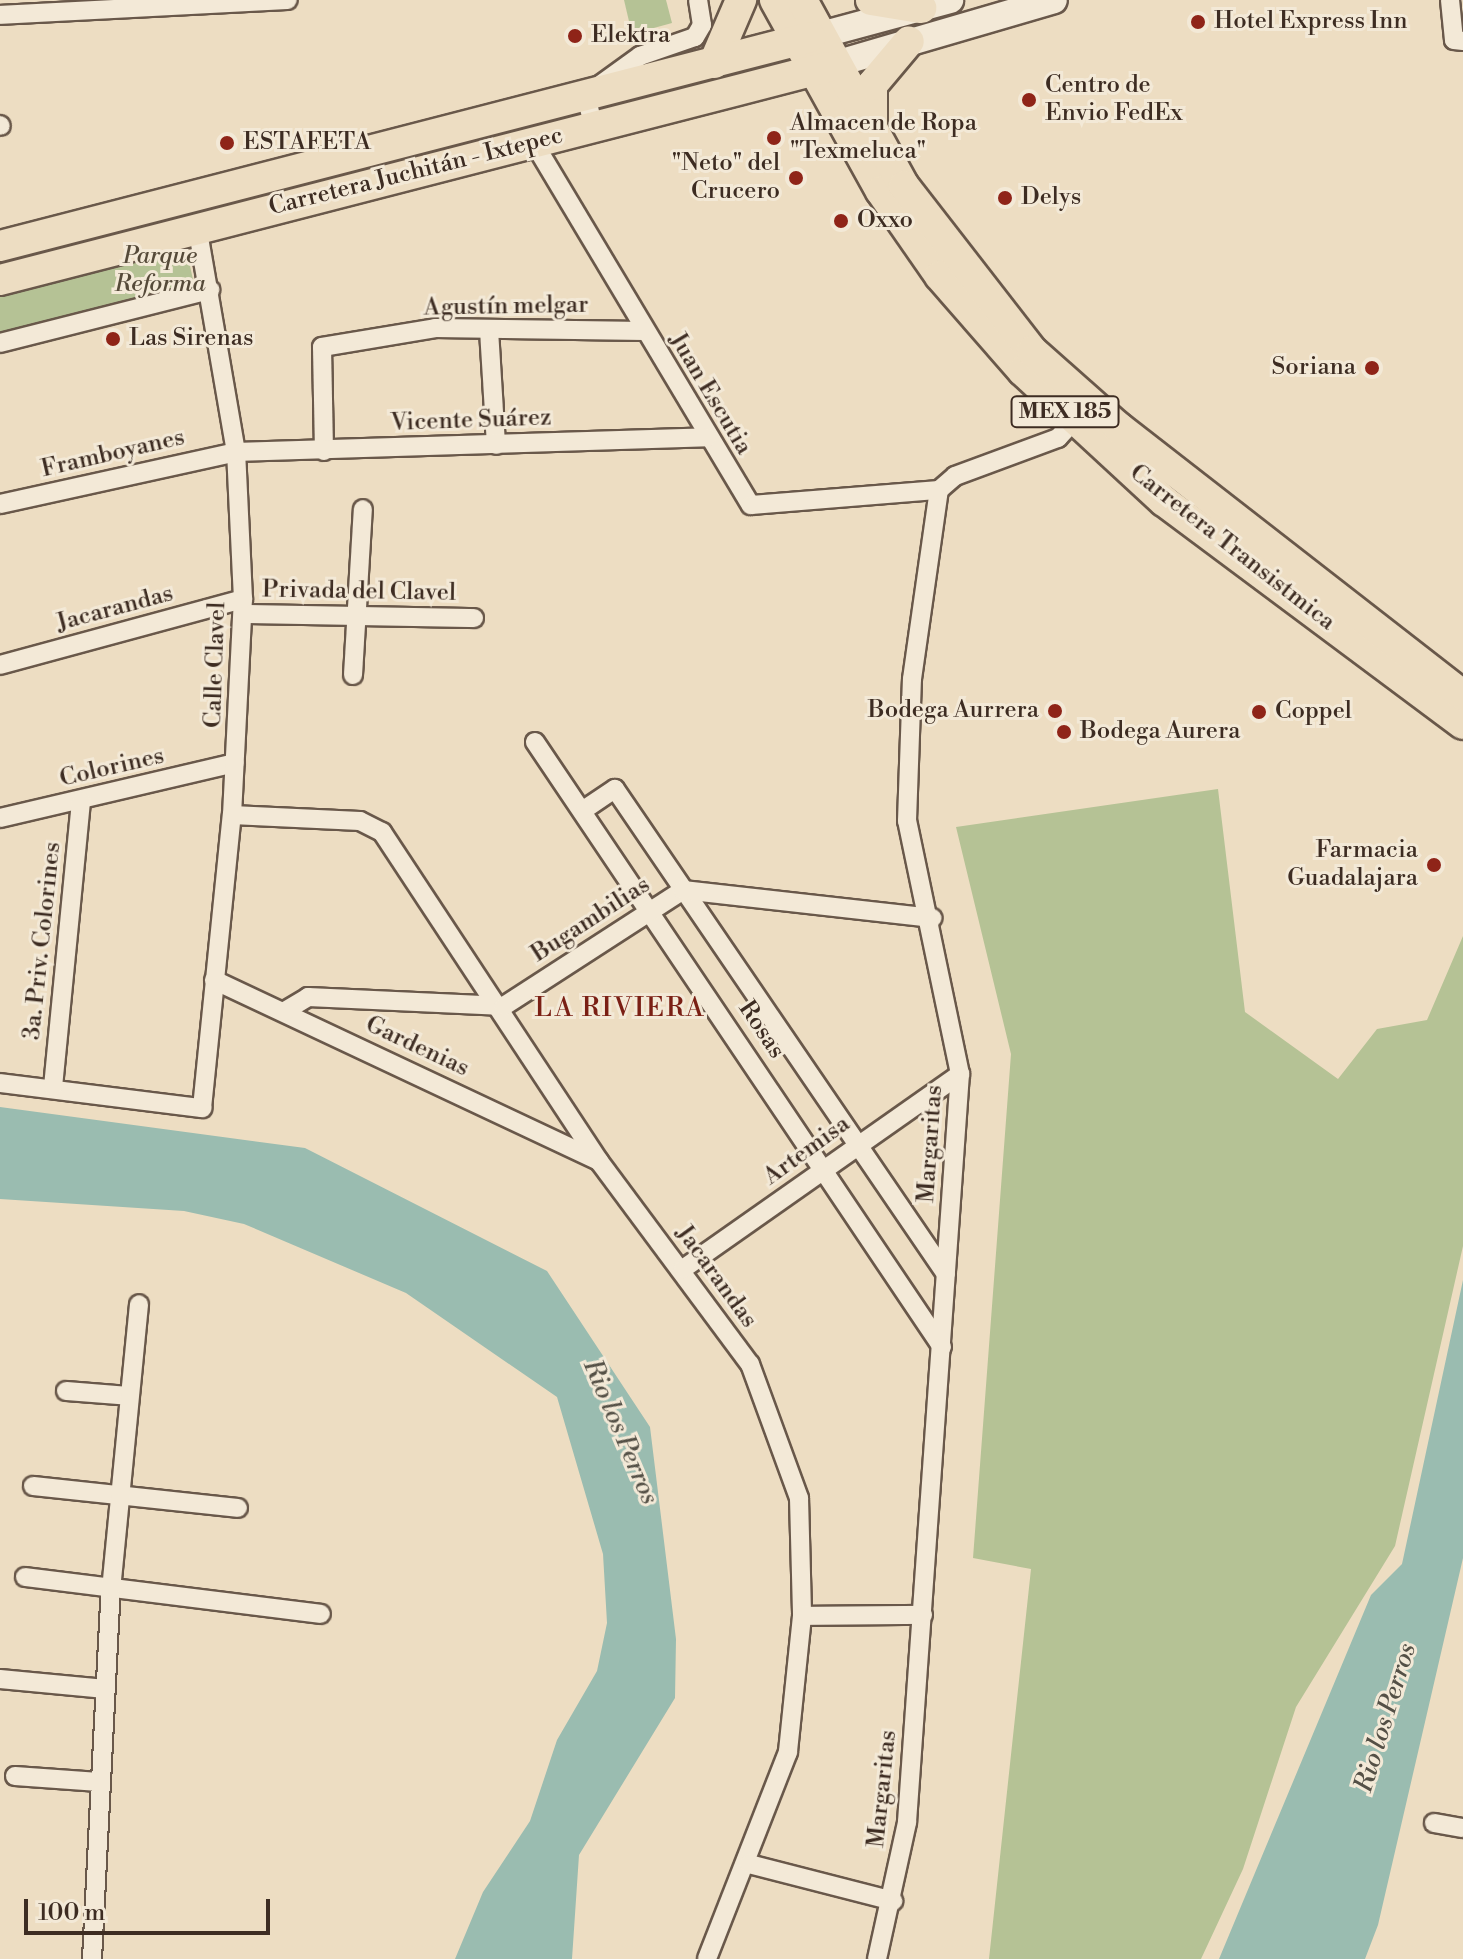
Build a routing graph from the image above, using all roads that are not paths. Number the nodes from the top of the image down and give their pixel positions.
1 (288, 0) edge
2 (698, 0) edge
3 (741, 0) edge
4 (775, 0) edge
5 (802, 0) edge
6 (871, 0) edge
7 (950, 0) edge
8 (1054, 0) edge
9 (1450, 0) edge
10 (921, 8) junction
11 (0, 15) edge
12 (804, 39) junction
13 (909, 41) junction
14 (1458, 41) edge
15 (714, 63) junction
16 (820, 68) junction
17 (586, 95) junction
18 (727, 95) junction
19 (594, 128) junction
20 (857, 130) junction
21 (534, 143) junction
22 (197, 227) junction
23 (0, 246) edge
24 (0, 280) edge
25 (210, 290) junction
26 (489, 330) junction
27 (644, 331) junction
28 (0, 343) edge
29 (1074, 420) junction
30 (707, 437) junction
31 (496, 445) junction
32 (324, 451) junction
33 (236, 452) junction
34 (939, 490) junction
35 (0, 504) edge
36 (363, 509) dead end
37 (243, 607) junction
38 (357, 616) junction
39 (474, 618) dead end
40 (0, 665) edge
41 (353, 675) dead end
42 (1463, 696) edge
43 (1463, 724) edge
44 (535, 742) dead end
45 (235, 763) junction
46 (81, 801) junction
47 (585, 809) junction
48 (232, 815) junction
49 (0, 818) edge
50 (683, 890) junction
51 (650, 907) junction
52 (932, 918) junction
53 (214, 980) junction
54 (504, 1006) junction
55 (285, 1011) junction
56 (960, 1074) junction
57 (0, 1083) edge
58 (53, 1087) junction
59 (857, 1144) junction
60 (599, 1161) junction
61 (824, 1169) junction
62 (683, 1269) junction
63 (946, 1274) junction
64 (139, 1304) dead end
65 (942, 1347) junction
66 (66, 1391) dead end
67 (129, 1396) junction
68 (33, 1486) dead end
69 (119, 1495) junction
70 (238, 1508) dead end
71 (25, 1577) dead end
72 (111, 1590) junction
73 (321, 1614) dead end
74 (923, 1615) junction
75 (802, 1616) junction
76 (0, 1679) edge
77 (106, 1689) junction
78 (15, 1776) dead end
79 (99, 1782) junction
80 (1434, 1823) dead end
81 (1463, 1828) edge
82 (749, 1864) junction
83 (893, 1901) junction
84 (92, 1959) edge
85 (707, 1959) edge
86 (877, 1959) edge

1 - 11 street
2 - 17 street
3 - 15 main road
4 - 12 main road, Carretera Transistmica / MEX 185
5 - 12 main road, Carretera Transistmica / MEX 185
6 - 10 main road
7 - 10 street
8 - 13 street
9 - 14 street
10 - 12 street
12 - 15 main road, Carretera Juchitán - Ixtepec
12 - 16 main road, Carretera Transistmica / MEX 185
13 - 16 street
13 - 20 main road
15 - 17 main road, Carretera Juchitán - Ixtepec
16 - 18 main road, Carretera Juchitán - Ixtepec
16 - 20 main road, Carretera Transistmica / MEX 185
17 - 19 street
17 - 23 main road, Carretera Juchitán - Ixtepec
18 - 19 main road, Carretera Juchitán - Ixtepec
18 - 20 main road
19 - 21 main road, Carretera Juchitán - Ixtepec
20 - 29 main road, Carretera Transistmica / MEX 185
20 - 42 main road, Carretera Transistmica / MEX 185
21 - 22 main road, Carretera Juchitán - Ixtepec
21 - 27 street, Juan Escutia
22 - 24 main road, Carretera Juchitán - Ixtepec
22 - 25 street, Calle Clavel
25 - 28 street
25 - 33 street, Calle Clavel
26 - 27 street, Agustín melgar
26 - 31 street
26 - 32 street, Agustín melgar
27 - 30 street, Juan Escutia
29 - 34 street
29 - 43 main road, Carretera Transistmica / MEX 185
30 - 31 street, Vicente Suárez
30 - 34 street, Juan Escutia
31 - 32 street, Vicente Suárez
32 - 33 street, Vicente Suárez
33 - 35 street, Framboyanes
33 - 37 street, Calle Clavel
34 - 52 street, Margaritas
36 - 38 street
37 - 38 street, Privada del Clavel
37 - 40 street, Jacarandas
37 - 45 street, Calle Clavel
38 - 39 street, Privada del Clavel
38 - 41 street
44 - 47 street, Rosas
45 - 46 street, Colorines
45 - 48 street, Calle Clavel
46 - 49 street, Colorines
46 - 58 street, 3a. Priv. Colorines
47 - 50 street, Rosas
47 - 51 street, Rosas
48 - 53 street, Calle Clavel
48 - 54 street, Jacarandas
50 - 51 street, Bugambilias
50 - 52 street, Bugambilias
50 - 59 street, Rosas
51 - 54 street, Bugambilias
51 - 61 street, Rosas
52 - 56 street, Margaritas
53 - 55 street, Gardenias
53 - 58 street, Calle Clavel
54 - 55 street
54 - 60 street, Jacarandas
55 - 60 street, Gardenias
56 - 59 street, Artemisa
56 - 63 street, Margaritas
57 - 58 street
59 - 61 street, Artemisa
59 - 63 street, Rosas
60 - 62 street, Jacarandas
61 - 62 street, Artemisa
61 - 65 street, Rosas
62 - 75 street, Jacarandas
63 - 65 street, Margaritas
64 - 67 street
65 - 74 street, Margaritas
66 - 67 street
67 - 69 street
68 - 69 street
69 - 70 street
69 - 72 street
71 - 72 street
72 - 73 street
72 - 77 street
74 - 75 street
74 - 83 street, Margaritas
75 - 82 street, Jacarandas
76 - 77 street
77 - 79 street
78 - 79 street
79 - 84 street
80 - 81 street
82 - 83 street
82 - 85 street, Jacarandas
83 - 86 street, Margaritas

